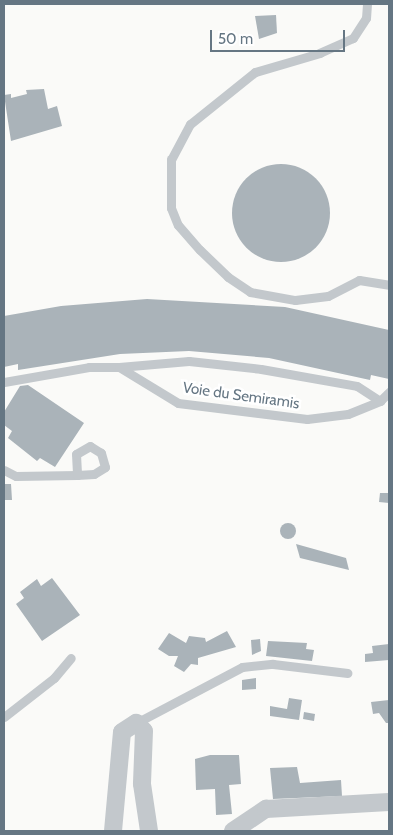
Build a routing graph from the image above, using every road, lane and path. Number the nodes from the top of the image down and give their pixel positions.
1 (367, 4) edge
2 (389, 285) edge
3 (119, 366) junction
4 (4, 382) edge
5 (389, 392) edge
6 (380, 401) junction
7 (4, 470) edge
8 (77, 475) dead end
9 (71, 658) dead end
10 (347, 673) dead end
11 (4, 716) edge
12 (136, 723) junction
13 (389, 802) edge
14 (113, 831) edge
15 (149, 831) edge
16 (233, 831) edge

1 - 2 lane
3 - 4 lane
3 - 6 lane
3 - 6 lane, Voie du Semiramis
5 - 6 lane, Voie du Semiramis
7 - 8 lane
9 - 11 lane
10 - 12 lane
12 - 14 street
12 - 15 street
13 - 16 street

